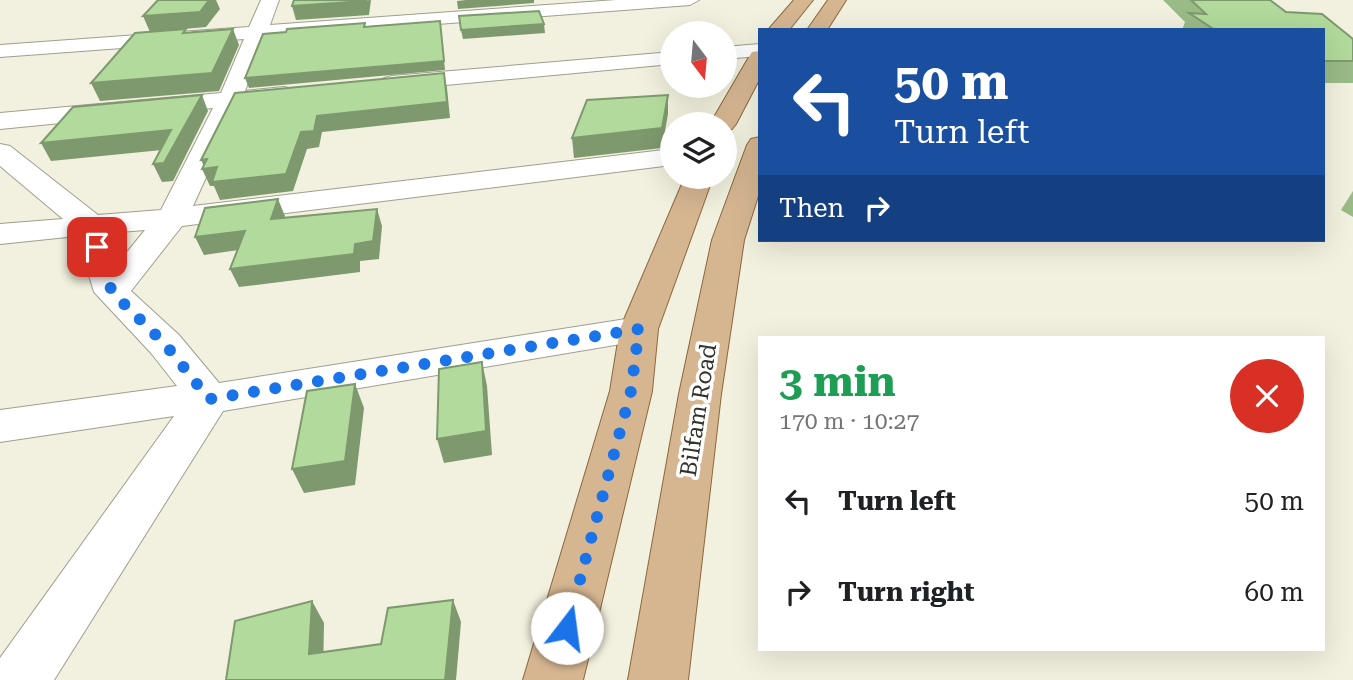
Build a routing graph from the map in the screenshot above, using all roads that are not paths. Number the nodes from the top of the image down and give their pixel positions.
1 (270, 0) edge
2 (690, 0) edge
3 (804, 0) edge
4 (836, 0) edge
5 (599, 4) edge
6 (780, 28) edge
7 (818, 28) edge
8 (255, 33) junction
9 (758, 50) edge
10 (0, 51) edge
11 (737, 52) edge
12 (660, 59) edge
13 (758, 61) edge
14 (620, 62) junction
15 (364, 86) edge
16 (310, 91) edge
17 (230, 99) junction
18 (730, 112) edge
19 (0, 121) edge
20 (758, 151) edge
21 (0, 152) edge
22 (660, 158) edge
23 (694, 189) edge
24 (172, 218) junction
25 (89, 224) junction
26 (0, 234) edge
27 (112, 292) junction
28 (639, 329) junction
29 (209, 399) junction
30 (0, 426) edge
31 (20, 680) edge
32 (553, 680) edge
33 (658, 680) edge

1 - 8 street
2 - 5 street
3 - 6 main road
4 - 7 main road
5 - 8 street
5 - 14 street
8 - 10 street
8 - 17 street
9 - 11 street
12 - 14 street
13 - 18 main road
14 - 15 street
16 - 17 street
17 - 19 street
17 - 24 street
20 - 33 main road, Bilfam Road
21 - 25 street
22 - 24 street
23 - 28 main road
24 - 25 street
24 - 27 street
25 - 26 street
25 - 27 street
27 - 29 street
28 - 29 street
28 - 32 main road
29 - 30 street
29 - 31 street

